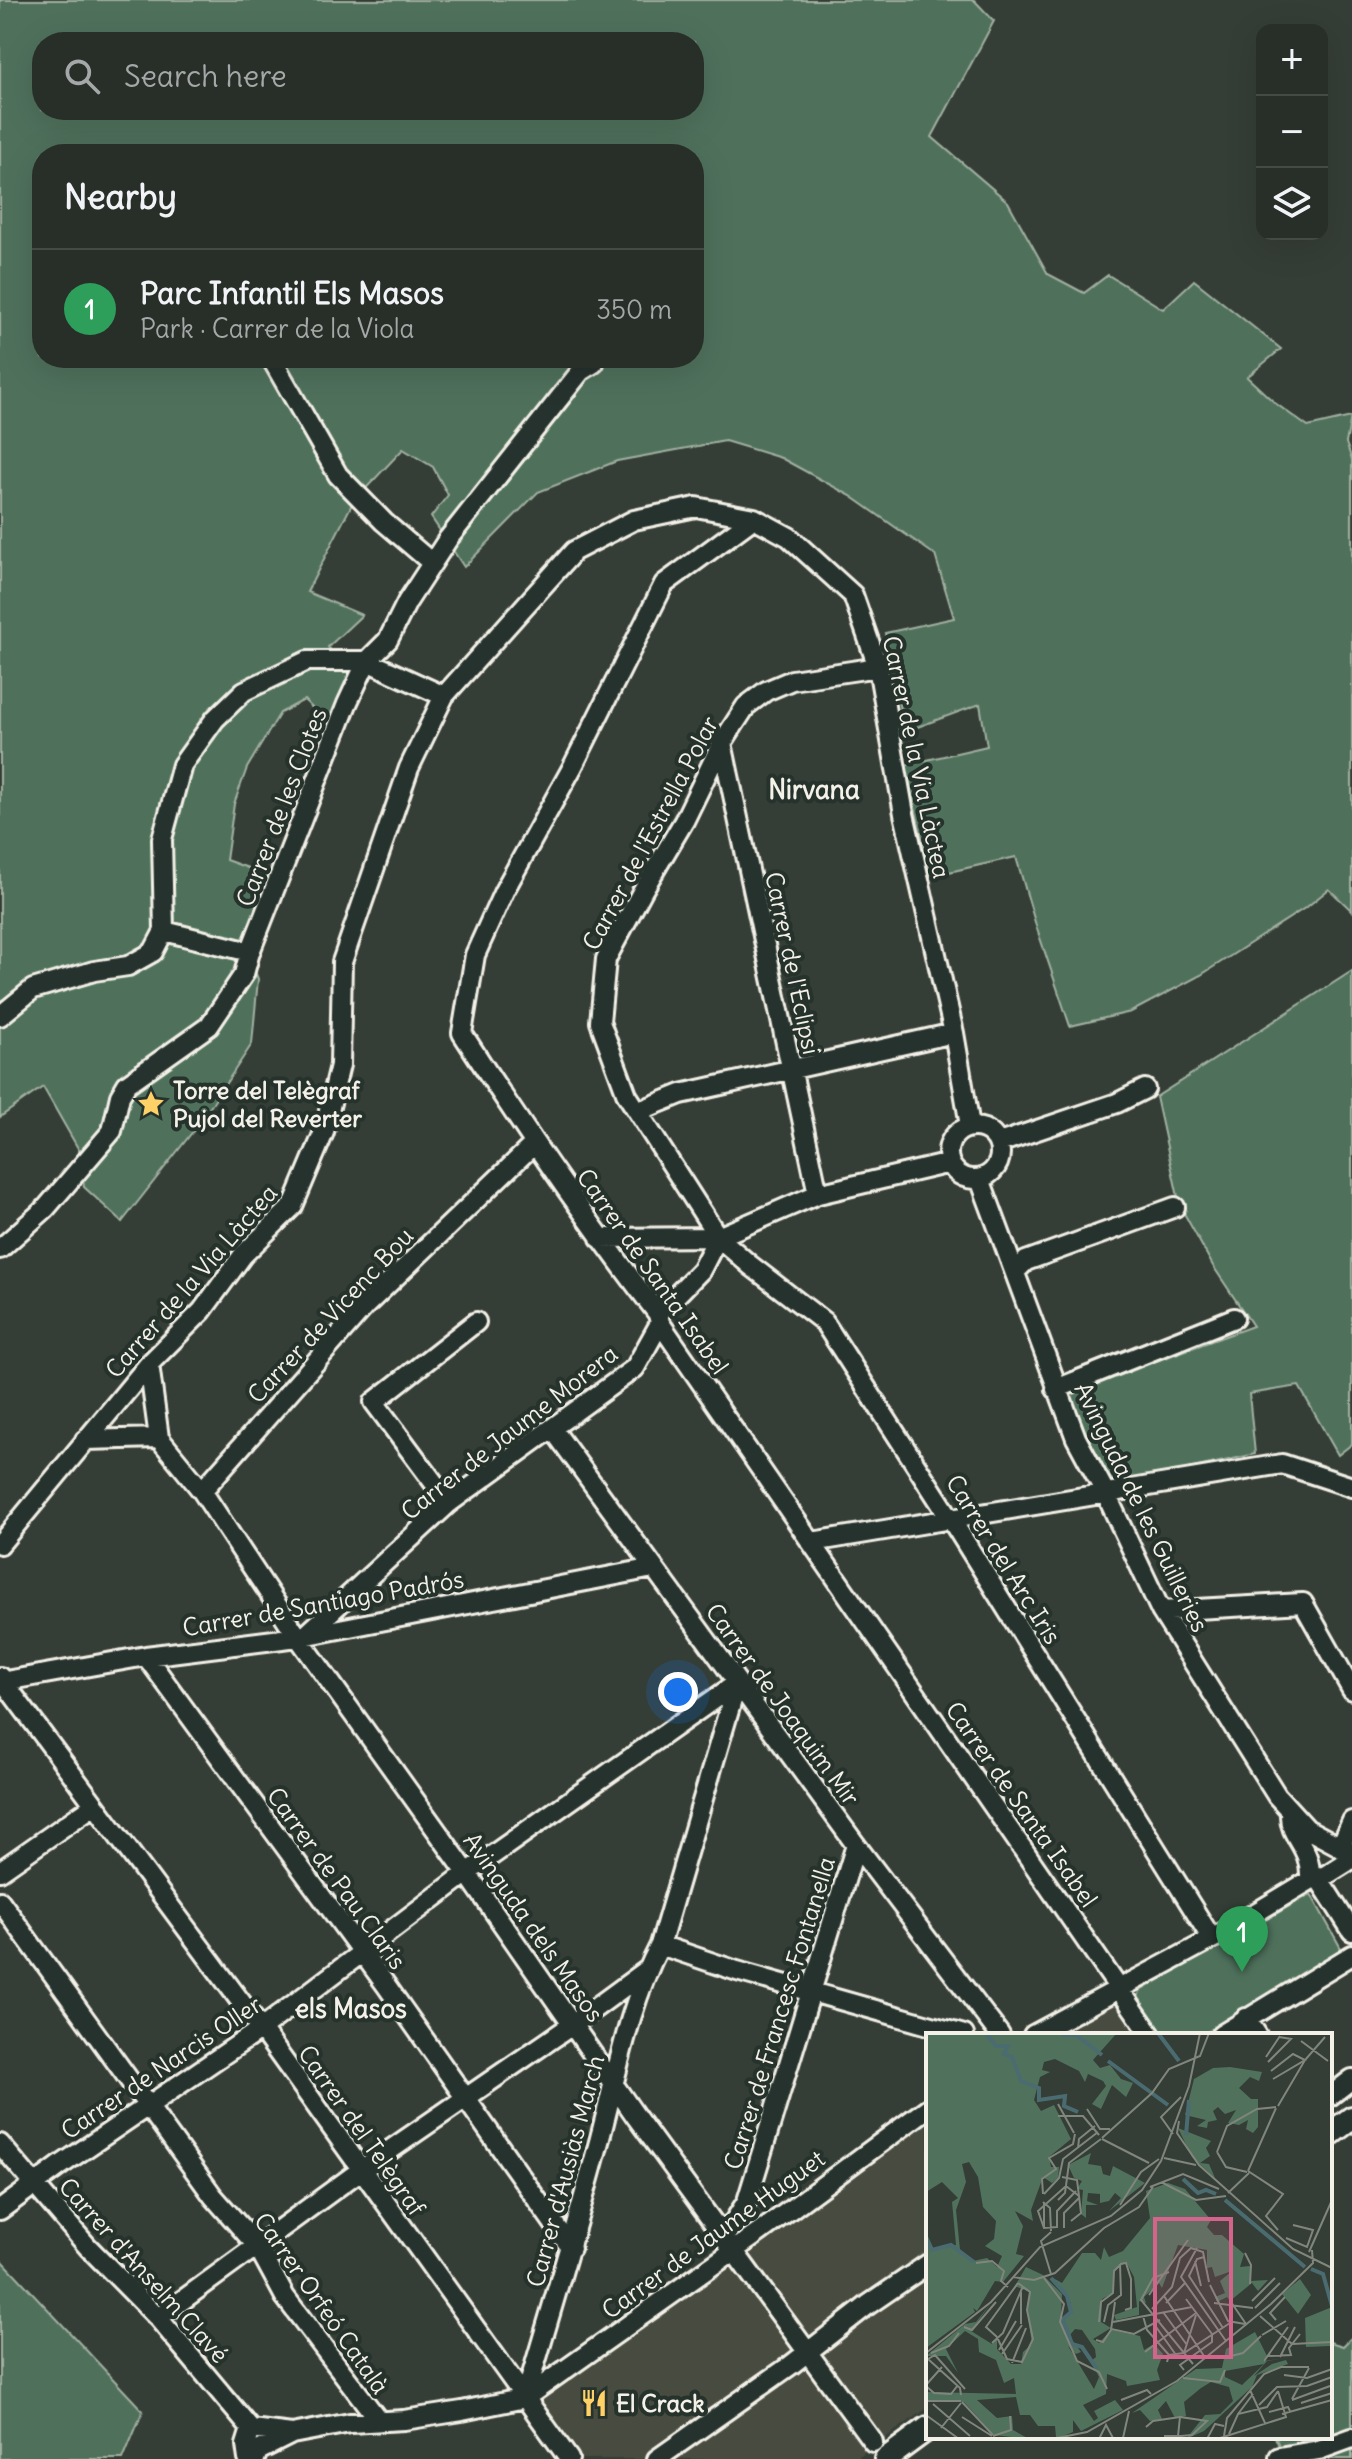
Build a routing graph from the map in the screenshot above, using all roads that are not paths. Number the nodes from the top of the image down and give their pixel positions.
1 (277, 368) edge
2 (586, 368) edge
3 (754, 518) junction
4 (432, 563) junction
5 (367, 661) junction
6 (878, 667) junction
7 (444, 696) junction
8 (722, 743) junction
9 (164, 931) junction
10 (250, 952) junction
11 (0, 1016) edge
12 (954, 1033) junction
13 (791, 1069) junction
14 (1145, 1089) dead end
15 (639, 1111) junction
16 (970, 1126) junction
17 (999, 1143) junction
18 (534, 1144) junction
19 (950, 1163) junction
20 (980, 1179) junction
21 (818, 1194) junction
22 (1175, 1207) dead end
23 (718, 1237) junction
24 (600, 1238) junction
25 (0, 1249) edge
26 (1016, 1271) junction
27 (1234, 1318) dead end
28 (659, 1319) junction
29 (476, 1322) dead end
30 (149, 1364) junction
31 (1056, 1389) junction
32 (552, 1428) junction
33 (159, 1438) junction
34 (85, 1440) junction
35 (1352, 1487) edge
36 (202, 1491) junction
37 (1105, 1492) junction
38 (449, 1503) junction
39 (952, 1521) junction
40 (812, 1542) junction
41 (0, 1544) edge
42 (653, 1568) junction
43 (1161, 1611) junction
44 (302, 1636) junction
45 (146, 1656) junction
46 (1, 1680) edge
47 (737, 1683) junction
48 (1352, 1690) edge
49 (93, 1806) junction
50 (1290, 1812) junction
51 (1352, 1821) edge
52 (856, 1845) junction
53 (1346, 1853) edge
54 (0, 1871) edge
55 (467, 1873) junction
56 (1314, 1878) junction
57 (1332, 1896) junction
58 (0, 1901) edge
59 (1352, 1931) edge
60 (1212, 1939) junction
61 (660, 1945) junction
62 (361, 1954) junction
63 (1350, 1961) edge
64 (647, 1970) junction
65 (1120, 1988) junction
66 (809, 1992) junction
67 (978, 2006) junction
68 (1246, 2018) junction
69 (572, 2025) junction
70 (261, 2029) junction
71 (956, 2033) edge
72 (965, 2033) edge
73 (998, 2033) edge
74 (1037, 2033) edge
75 (1150, 2033) edge
76 (1224, 2033) edge
77 (1256, 2033) edge
78 (1352, 2079) edge
79 (613, 2083) junction
80 (1332, 2094) edge
81 (464, 2098) junction
82 (149, 2105) junction
83 (926, 2109) edge
84 (0, 2144) edge
85 (361, 2170) junction
86 (34, 2184) junction
87 (747, 2201) junction
88 (0, 2210) edge
89 (760, 2232) junction
90 (730, 2243) junction
91 (258, 2247) junction
92 (571, 2248) junction
93 (926, 2265) edge
94 (158, 2318) junction
95 (808, 2352) junction
96 (525, 2398) junction
97 (379, 2421) junction
98 (251, 2429) junction
99 (926, 2429) edge
100 (292, 2434) junction
101 (1352, 2438) edge
102 (879, 2450) edge
103 (1312, 2454) edge
104 (248, 2459) edge
105 (255, 2459) edge
106 (569, 2459) edge
107 (657, 2459) edge
108 (1271, 2459) edge

1 - 4 street
2 - 4 street, Carrer de les Clotes
3 - 6 street, Carrer de la Via Làctea
3 - 7 street, Carrer de la Via Làctea
3 - 18 street, Carrer de Santa Isabel
4 - 5 street, Carrer de les Clotes
5 - 7 street
5 - 9 street
5 - 10 street, Carrer de les Clotes
6 - 8 street, Carrer de l'Estrella Polar
6 - 12 street, Carrer de la Via Làctea
7 - 30 street, Carrer de la Via Làctea
8 - 13 street, Carrer de l'Eclipsi
8 - 15 street, Carrer de l'Estrella Polar
9 - 10 street
9 - 11 street
10 - 25 street, Carrer de les Clotes
12 - 13 street
12 - 16 street, Carrer de la Via Làctea
13 - 15 street
13 - 21 street, Carrer de l'Eclipsi
14 - 17 street
15 - 23 street, Carrer de l'Estrella Polar
16 - 17 street
16 - 19 street
17 - 20 street
18 - 24 street, Carrer de Santa Isabel
18 - 36 street, Carrer de Vicenc Bou
19 - 20 street
19 - 21 street
20 - 26 street, Avinguda de les Guilleries
21 - 23 street
22 - 26 street
23 - 24 street
23 - 28 street, Carrer de Jaume Morera
23 - 39 street, Carrer del Arc Iris
24 - 28 street, Carrer de Santa Isabel
26 - 31 street, Avinguda de les Guilleries
27 - 31 street
28 - 32 street, Carrer de Jaume Morera
28 - 40 street, Carrer de Santa Isabel
29 - 38 street
30 - 33 street
30 - 34 street, Carrer de la Via Làctea
31 - 37 street, Avinguda de les Guilleries
32 - 38 street, Carrer de Jaume Morera
32 - 42 street, Carrer de Joaquim Mir
33 - 34 street
33 - 36 street, Avinguda dels Masos
34 - 41 street, Carrer de la Via Làctea
35 - 37 street
36 - 44 street, Avinguda dels Masos
37 - 39 street
37 - 43 street, Avinguda de les Guilleries
38 - 44 street, Carrer de Jaume Morera
39 - 40 street
39 - 60 street, Carrer del Arc Iris
40 - 65 street, Carrer de Santa Isabel
42 - 44 street, Carrer de Santiago Padrós
42 - 47 street, Carrer de Joaquim Mir
43 - 48 street
43 - 50 street, Avinguda de les Guilleries
44 - 45 street, Carrer de Santiago Padrós
44 - 55 street, Avinguda dels Masos
45 - 46 street, Carrer de Santiago Padrós
45 - 62 street, Carrer de Pau Claris
46 - 49 street, Carrer del Telègraf
47 - 52 street, Carrer de Joaquim Mir
47 - 55 street, Carrer de Narcis Oller
47 - 61 street, Carrer d'Ausiàs March
49 - 54 street
49 - 70 street, Carrer del Telègraf
50 - 53 street, Avinguda de les Guilleries
50 - 56 street
51 - 53 street
52 - 66 street, Carrer de Francesc Fontanella
52 - 67 street, Carrer de Joaquim Mir
53 - 56 street
53 - 57 street
55 - 62 street, Carrer de Narcis Oller
55 - 69 street, Avinguda dels Masos
56 - 57 street
56 - 60 street
57 - 59 street
58 - 82 street, Carrer Orfeó Català
60 - 65 street
61 - 64 street, Carrer d'Ausiàs March
61 - 66 street
62 - 70 street, Carrer de Narcis Oller
62 - 81 street, Carrer de Pau Claris
63 - 68 street
64 - 69 street
64 - 79 street, Carrer d'Ausiàs March
65 - 74 street
65 - 75 street, Carrer de Santa Isabel
66 - 71 street
66 - 87 street, Carrer de Francesc Fontanella
67 - 72 street
67 - 73 street, Carrer de Joaquim Mir
68 - 76 street
68 - 77 street
69 - 79 street, Avinguda dels Masos
69 - 81 street
70 - 82 street, Carrer de Narcis Oller
70 - 85 street, Carrer del Telègraf
78 - 80 street
79 - 90 street, Avinguda dels Masos
79 - 92 street, Carrer d'Ausiàs March
81 - 85 street
81 - 92 street, Carrer de Pau Claris
82 - 86 street, Carrer de Narcis Oller
82 - 91 street, Carrer Orfeó Català
83 - 89 street, Carrer de Jaume Huguet
84 - 86 street, Carrer d'Anselm Clavé
85 - 91 street
85 - 96 street, Carrer del Telègraf
86 - 88 street, Carrer de Narcis Oller
86 - 94 street, Carrer d'Anselm Clavé
87 - 89 street
87 - 90 street, Carrer de Francesc Fontanella
89 - 90 street, Carrer de Jaume Huguet
90 - 95 street, Avinguda dels Masos
90 - 96 street, Carrer de Jaume Huguet
91 - 94 street
91 - 97 street, Carrer Orfeó Català
92 - 96 street, Carrer d'Ausiàs March
93 - 95 street
94 - 98 street, Carrer d'Anselm Clavé
95 - 102 street, Avinguda dels Masos
95 - 107 street
96 - 97 street
96 - 106 street, Carrer del Telègraf
97 - 100 street
98 - 100 street
98 - 104 street
99 - 102 main road
100 - 105 street
101 - 103 street
103 - 108 street

